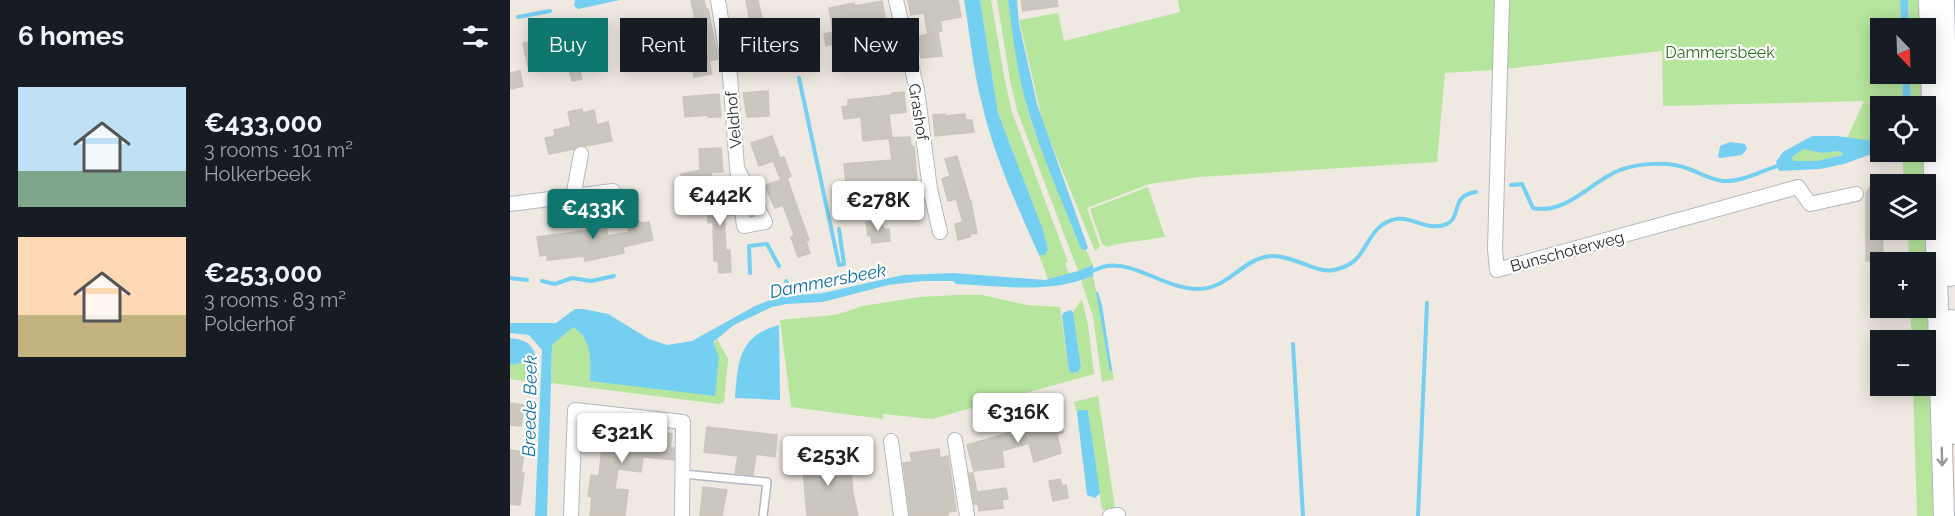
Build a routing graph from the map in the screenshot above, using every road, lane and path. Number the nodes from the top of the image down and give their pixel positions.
1 (718, 0) edge
2 (896, 0) edge
3 (1502, 0) edge
4 (1929, 0) edge
5 (1944, 0) edge
6 (581, 154) dead end
7 (737, 168) dead end
8 (930, 189) junction
9 (613, 191) dead end
10 (1856, 194) dead end
11 (573, 197) junction
12 (510, 204) edge
13 (844, 204) dead end
14 (940, 232) dead end
15 (1955, 435) edge
16 (955, 440) dead end
17 (891, 441) dead end
18 (683, 474) junction
19 (571, 516) edge
20 (682, 516) edge
21 (763, 516) edge
22 (901, 516) edge
23 (967, 516) edge
24 (1944, 516) edge

1 - 7 street, Veldhof
2 - 8 street, Grashof
3 - 10 street, Bunschoterweg
4 -> 24 main road
5 - 15 main road
6 - 11 street
8 - 13 street
8 - 14 street, Grashof
9 - 11 street
11 - 12 street
16 - 23 street
17 - 22 street
18 - 19 street
18 - 20 street
18 - 21 lane

